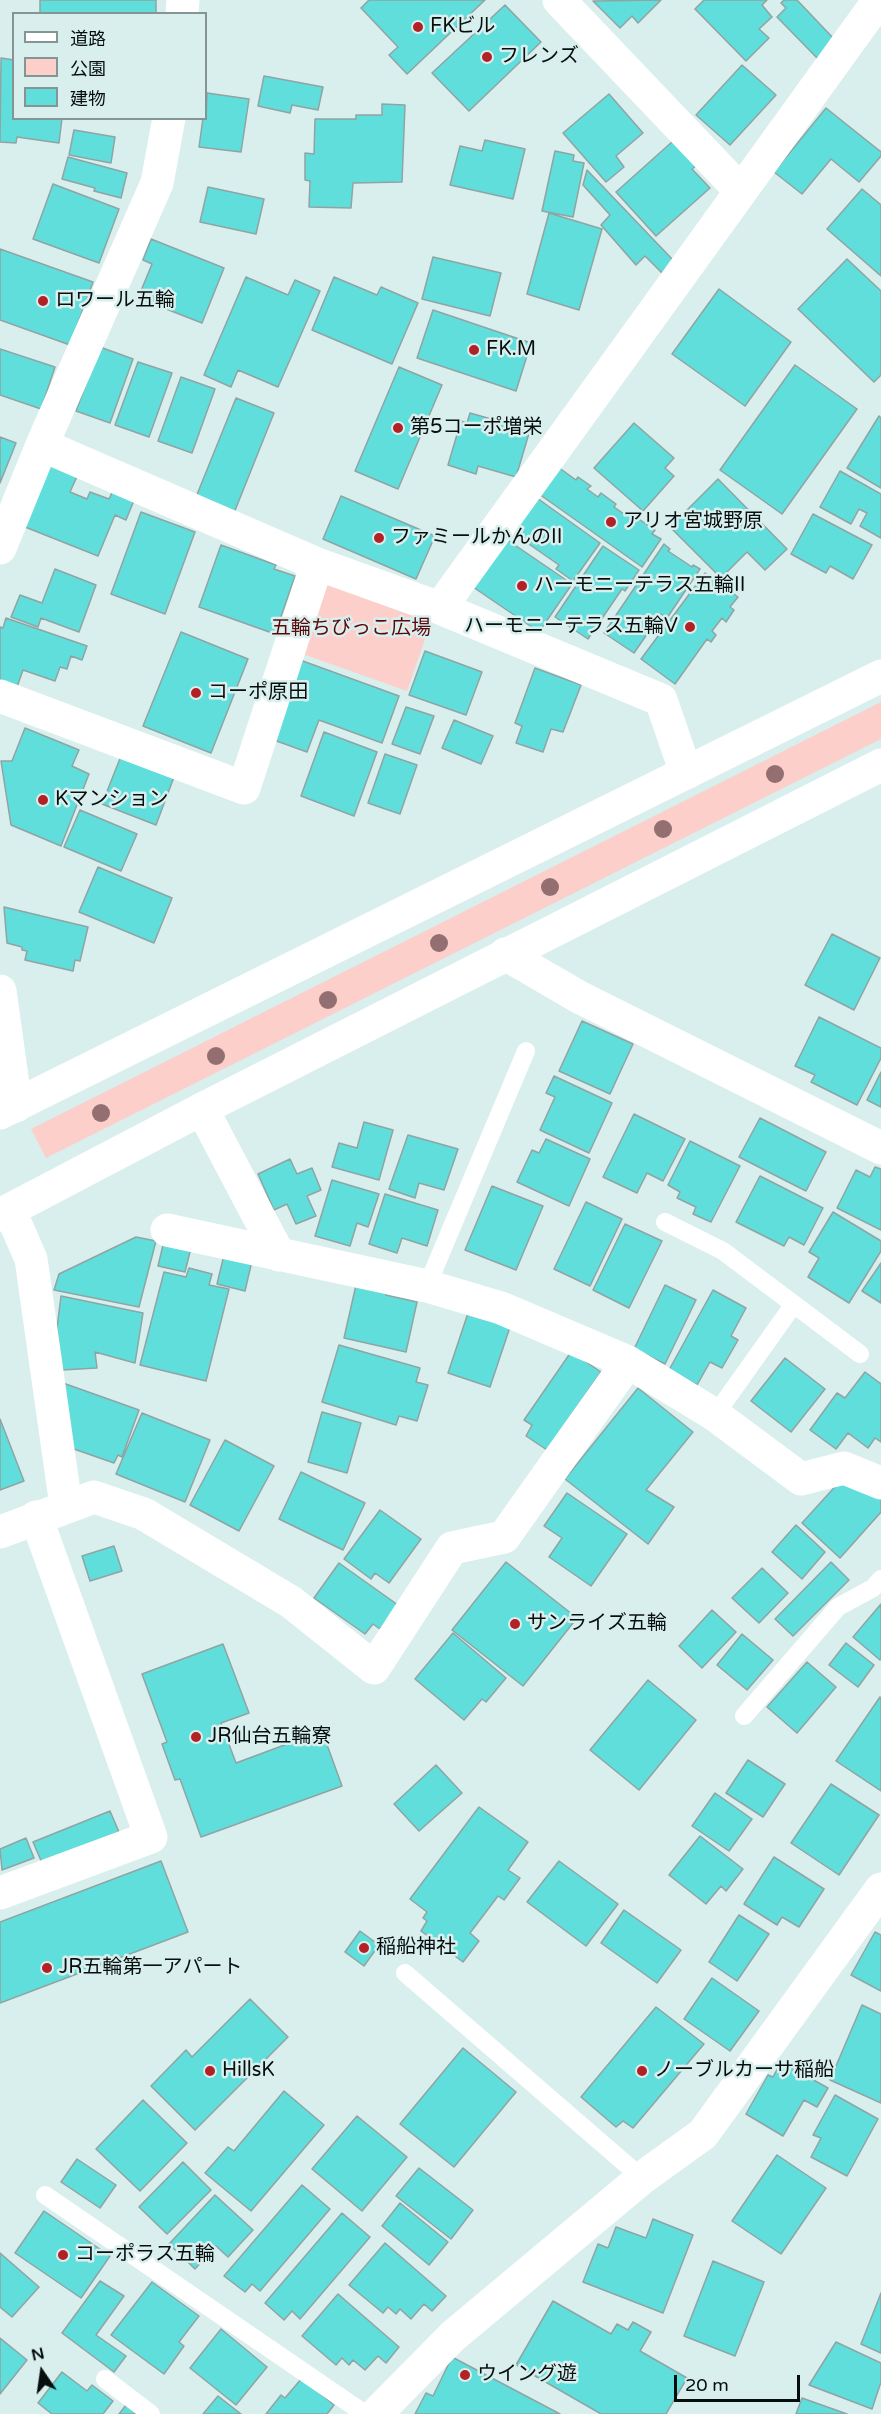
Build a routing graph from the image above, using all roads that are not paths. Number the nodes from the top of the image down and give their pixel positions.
1 (559, 0) edge
2 (879, 0) edge
3 (169, 120) edge
4 (740, 190) junction
5 (42, 445) junction
6 (0, 548) edge
7 (317, 564) junction
8 (440, 608) junction
9 (881, 676) edge
10 (0, 696) edge
11 (881, 765) edge
12 (686, 773) junction
13 (505, 954) junction
14 (0, 991) edge
15 (526, 1051) dead end
16 (202, 1109) junction
17 (8, 1110) edge
18 (881, 1148) edge
19 (5, 1213) edge
20 (665, 1222) dead end
21 (167, 1230) dead end
22 (279, 1255) junction
23 (427, 1286) junction
24 (794, 1304) junction
25 (860, 1354) dead end
26 (628, 1362) junction
27 (715, 1415) junction
28 (881, 1483) edge
29 (66, 1506) junction
30 (36, 1517) junction
31 (0, 1532) edge
32 (881, 1579) edge
33 (744, 1716) dead end
34 (881, 1889) edge
35 (0, 1893) edge
36 (405, 1973) dead end
37 (642, 2178) junction
38 (45, 2195) dead end
39 (105, 2379) dead end
40 (151, 2414) edge
41 (365, 2414) edge
42 (375, 2414) edge

1 - 4 street
2 - 4 street
3 - 5 street
4 - 8 street
5 - 6 street
5 - 7 street
7 - 8 street
7 - 10 street
8 - 12 street
9 - 12 street
11 - 13 street
12 - 17 street
13 - 16 street
13 - 18 street
14 - 17 street
15 - 23 lane
16 - 19 street
16 - 22 street
19 - 29 street
20 - 24 lane
21 - 22 street
22 - 23 street
23 - 26 street
24 - 25 lane
24 - 27 lane
26 - 27 street
26 - 29 street
27 - 28 street
29 - 30 street
30 - 31 street
30 - 35 street
32 - 33 lane
34 - 37 street
36 - 37 lane
37 - 42 street
38 - 41 lane
39 - 40 lane

